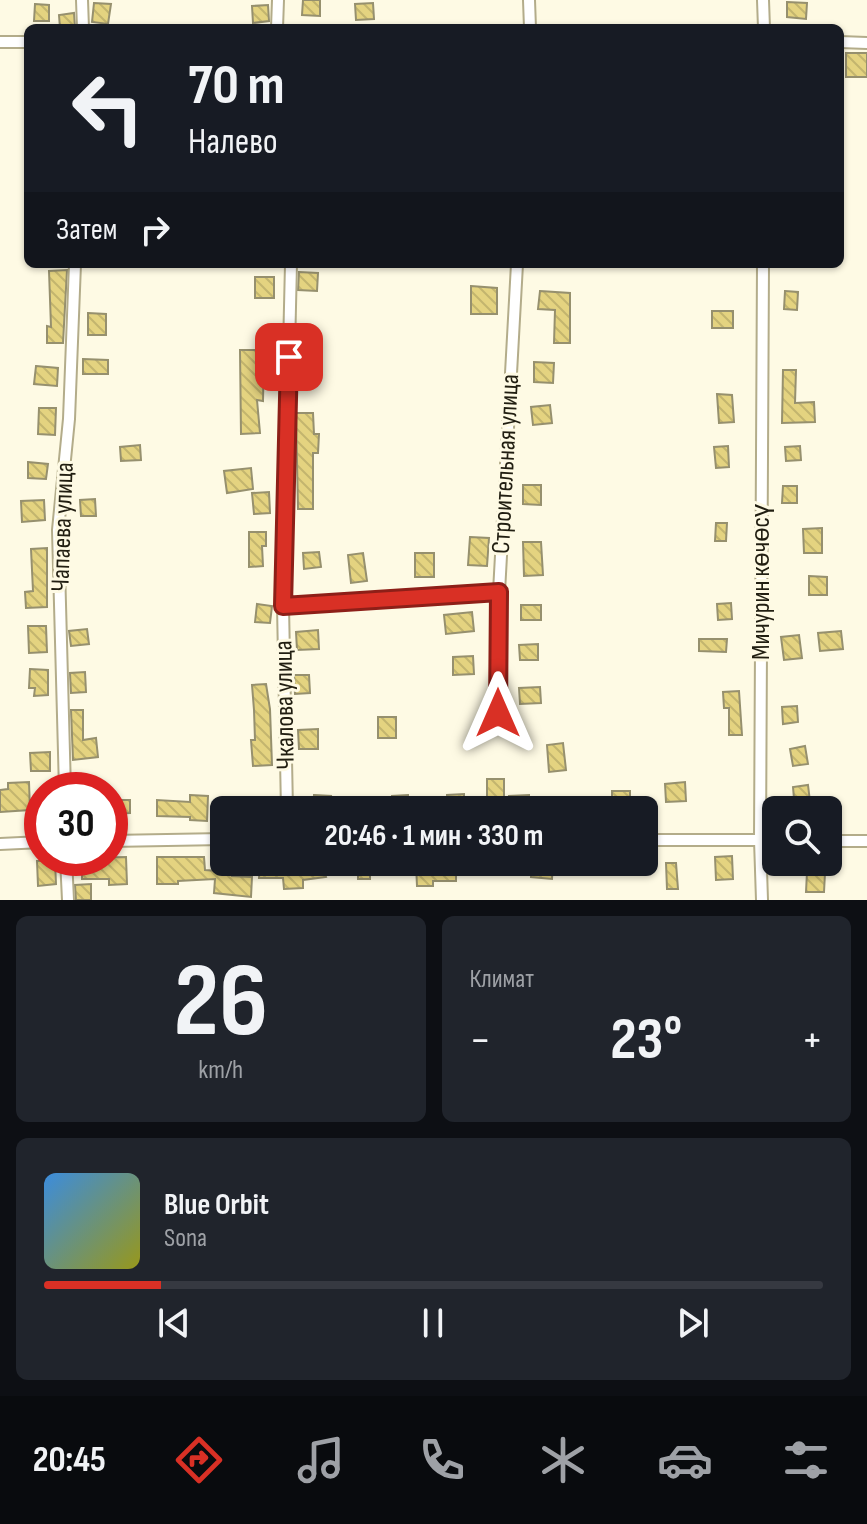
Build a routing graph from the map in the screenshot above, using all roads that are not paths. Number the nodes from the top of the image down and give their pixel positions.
1 (82, 0) edge
2 (278, 0) edge
3 (529, 0) edge
4 (763, 0) edge
5 (83, 24) edge
6 (277, 24) edge
7 (530, 24) edge
8 (764, 24) edge
9 (0, 42) edge
10 (24, 42) edge
11 (844, 42) edge
12 (867, 43) edge
13 (75, 268) edge
14 (291, 268) edge
15 (517, 268) edge
16 (763, 268) edge
17 (499, 592) junction
18 (283, 606) junction
19 (498, 713) dead end
20 (65, 772) edge
21 (287, 796) edge
22 (210, 839) edge
23 (658, 840) edge
24 (760, 840) junction
25 (128, 841) edge
26 (842, 841) edge
27 (867, 841) edge
28 (24, 843) edge
29 (0, 844) edge
30 (67, 876) edge
31 (68, 900) edge
32 (762, 900) edge

1 - 5 street
2 - 6 street
3 - 7 street
4 - 8 street
9 - 10 street
11 - 12 street
13 - 20 street, Чапаева улица
14 - 18 street, Чкалова улица
15 - 17 street, Строительная улица
16 - 24 street, Мичурин көчөсү
17 - 18 street
17 - 19 street, Строительная улица
18 - 21 street, Чкалова улица
22 - 25 street
23 - 24 street
24 - 32 street, Мичурин көчөсү
26 - 27 street
28 - 29 street
30 - 31 street

